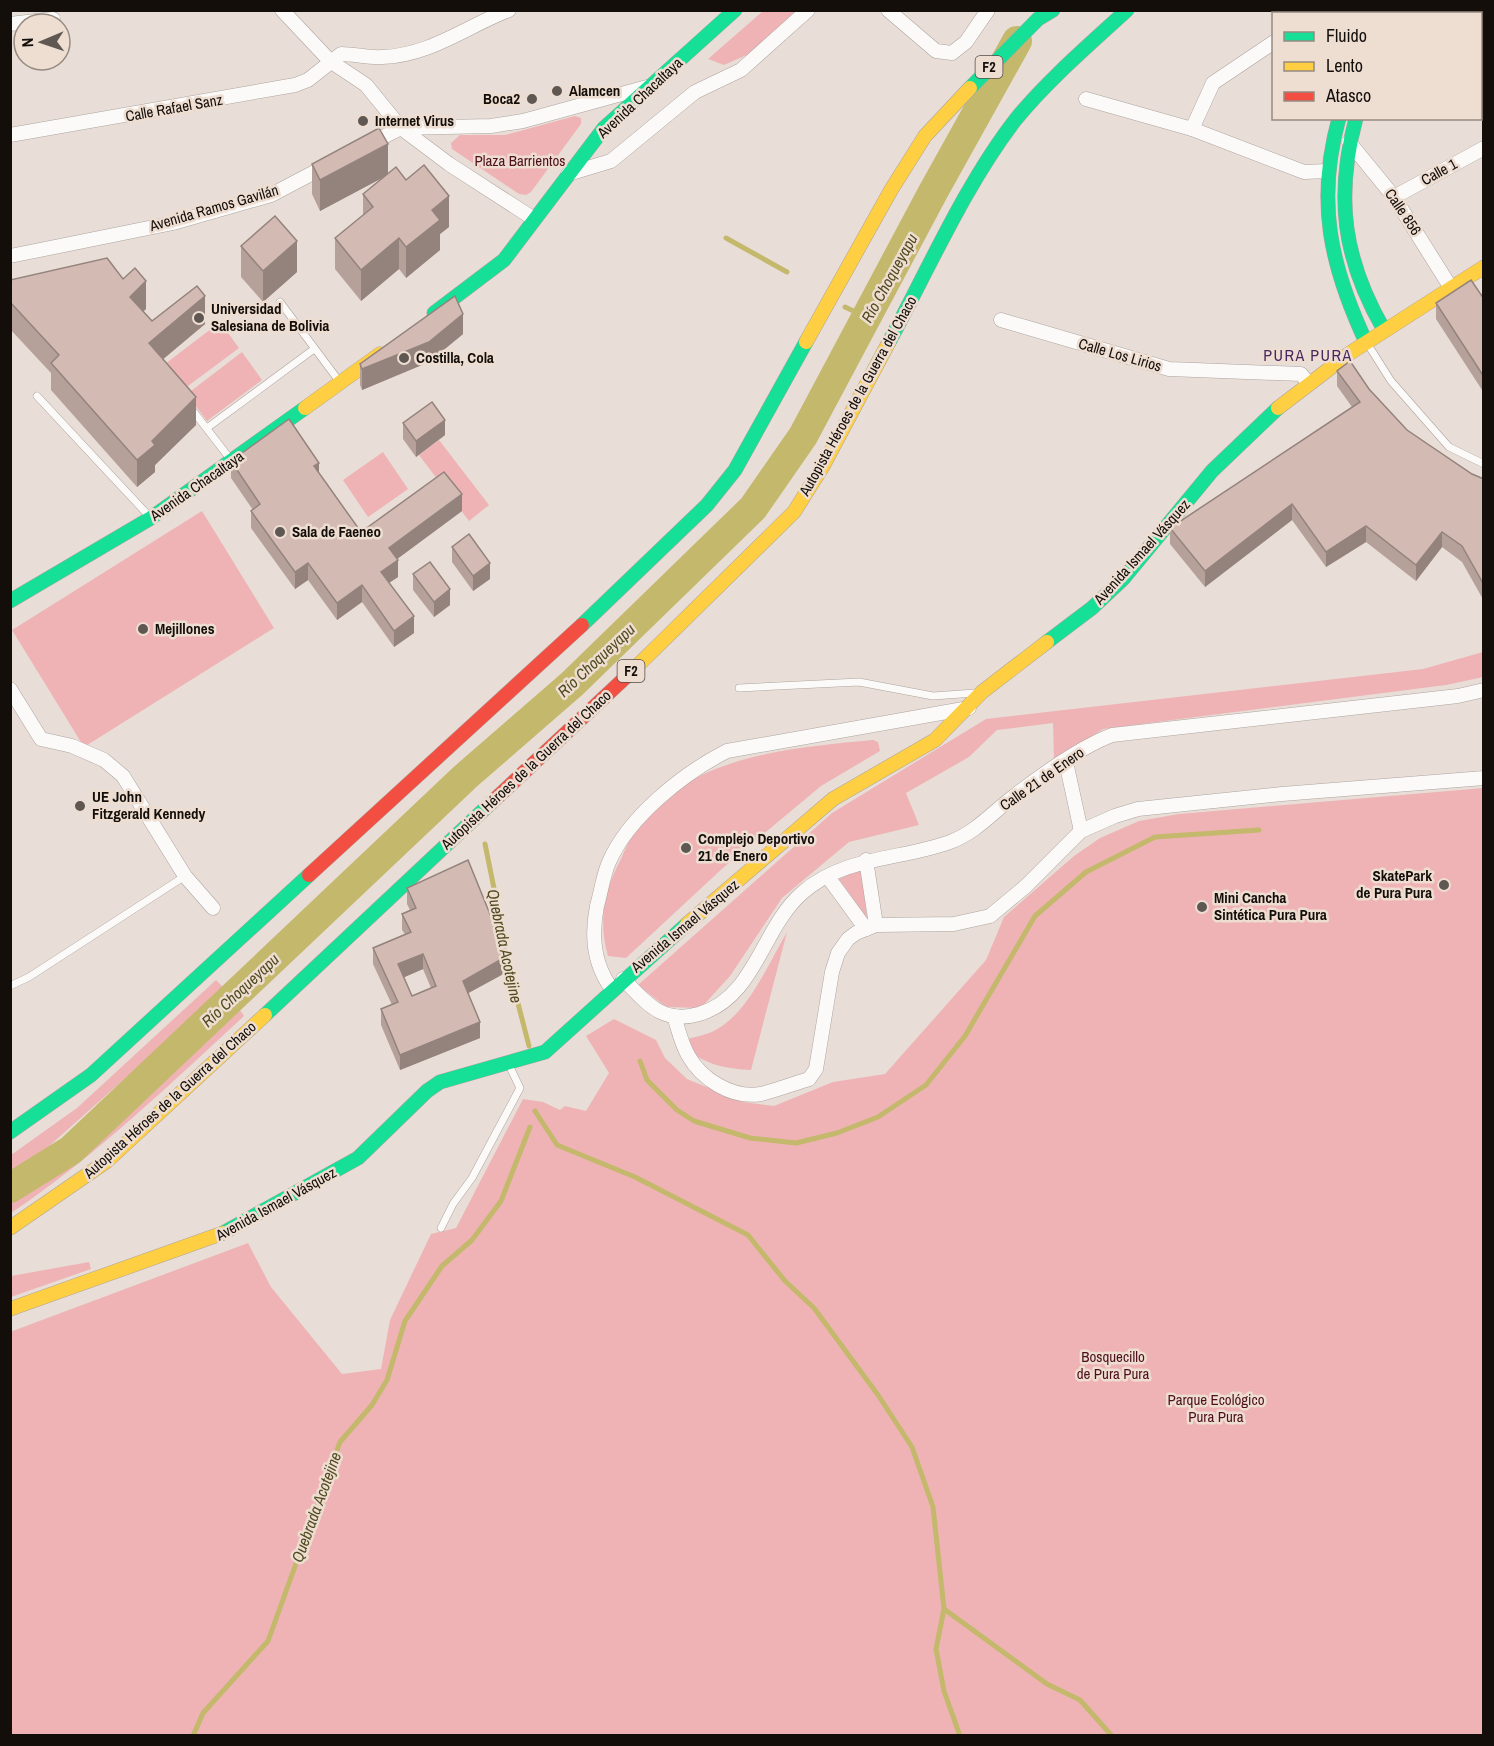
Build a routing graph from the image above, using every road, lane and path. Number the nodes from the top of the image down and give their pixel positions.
1 (282, 10) edge
2 (509, 10) edge
3 (735, 10) edge
4 (808, 10) edge
5 (888, 10) edge
6 (988, 10) edge
7 (1053, 10) edge
8 (1127, 10) edge
9 (1272, 43) edge
10 (330, 61) junction
11 (652, 86) junction
12 (1086, 99) dead end
13 (1339, 120) edge
14 (1355, 120) edge
15 (401, 128) junction
16 (1192, 129) junction
17 (10, 135) edge
18 (1349, 142) junction
19 (361, 148) edge
20 (1484, 148) edge
21 (341, 159) edge
22 (1328, 171) junction
23 (568, 174) junction
24 (1394, 197) junction
25 (534, 219) junction
26 (10, 256) edge
27 (1484, 267) edge
28 (1451, 288) junction
29 (280, 302) dead end
30 (424, 320) edge
31 (1001, 321) dead end
32 (1384, 330) junction
33 (1366, 342) junction
34 (387, 348) edge
35 (314, 349) junction
36 (341, 383) junction
37 (1309, 384) junction
38 (37, 396) dead end
39 (187, 404) edge
40 (207, 428) junction
41 (232, 462) junction
42 (1484, 464) edge
43 (151, 518) junction
44 (10, 601) edge
45 (739, 688) dead end
46 (10, 689) edge
47 (1484, 690) edge
48 (981, 693) junction
49 (969, 708) junction
50 (1065, 762) junction
51 (1484, 778) edge
52 (1081, 831) junction
53 (866, 860) junction
54 (185, 876) junction
55 (828, 877) junction
56 (213, 908) dead end
57 (871, 927) junction
58 (622, 979) junction
59 (10, 986) edge
60 (612, 988) junction
61 (674, 1016) junction
62 (508, 1063) junction
63 (10, 1132) edge
64 (10, 1228) edge
65 (441, 1228) dead end
66 (10, 1309) edge

1 - 10 street
2 - 10 street
3 - 11 main road, Avenida Chacaltaya
4 - 23 street
5 - 6 street
7 - 63 main road, F2
8 - 64 main road, Autopista Héroes de la Guerra del Chaco / F2
9 - 16 street
10 - 15 street
10 - 17 street, Calle Rafael Sanz
11 - 15 street
11 - 23 main road, Avenida Chacaltaya
12 - 16 street
13 - 22 main road
14 - 18 main road
15 - 19 street
15 - 25 street
16 - 22 street
18 - 24 street, Calle 856
18 - 32 main road
20 - 24 street, Calle 1
21 - 26 street, Avenida Ramos Gavilán
22 - 33 main road
23 - 25 main road, Avenida Chacaltaya
24 - 28 street, Calle 856
25 - 30 main road, Avenida Chacaltaya
27 - 28 main road, Avenida Ismael Vásquez
28 - 32 main road, Avenida Ismael Vásquez
29 - 35 lane
31 - 37 street, Calle Los Lirios
32 - 33 main road, Avenida Ismael Vásquez
33 - 37 main road, Avenida Ismael Vásquez
33 - 42 lane
34 - 36 main road, Avenida Chacaltaya
35 - 36 lane
35 - 40 lane
36 - 41 main road, Avenida Chacaltaya
37 - 48 main road, Avenida Ismael Vásquez
38 - 43 lane
39 - 40 lane
40 - 41 lane
41 - 43 main road, Avenida Chacaltaya
43 - 44 main road, Avenida Chacaltaya
45 - 48 lane
46 - 54 street
47 - 50 street, Calle 21 de Enero
48 - 49 main road, Avenida Ismael Vásquez
49 - 58 main road, Avenida Ismael Vásquez
49 - 60 street
50 - 52 street
50 - 53 street, Calle 21 de Enero
51 - 52 street
52 - 57 street
53 - 55 street, Calle 21 de Enero
53 - 57 street
54 - 56 street
54 - 59 lane
55 - 57 street
55 - 61 street, Calle 21 de Enero
57 - 61 street
58 - 60 main road, Avenida Ismael Vásquez
58 - 61 street
60 - 62 main road, Avenida Ismael Vásquez
62 - 65 lane
62 - 66 main road, Avenida Ismael Vásquez

